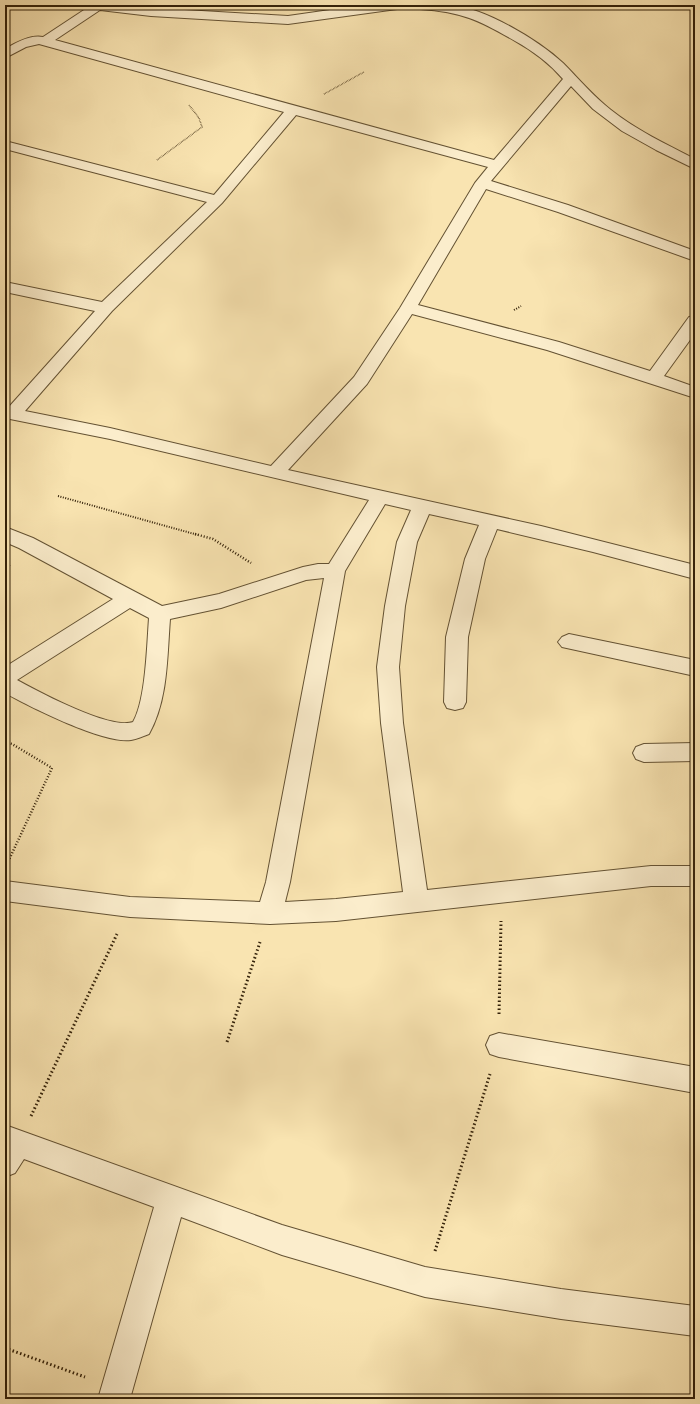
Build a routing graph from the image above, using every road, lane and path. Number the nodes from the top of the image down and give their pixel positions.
1 (94, 5) edge
2 (397, 5) edge
3 (420, 5) edge
4 (44, 42) junction
5 (5, 54) edge
6 (364, 72) dead end
7 (166, 76) junction
8 (357, 76) dead end
9 (570, 79) junction
10 (293, 110) junction
11 (5, 145) edge
12 (497, 165) junction
13 (695, 165) edge
14 (135, 178) junction
15 (482, 183) junction
16 (217, 200) junction
17 (695, 256) edge
18 (5, 287) edge
19 (106, 308) junction
20 (408, 308) junction
21 (695, 321) edge
22 (654, 378) junction
23 (695, 393) edge
24 (9, 414) edge
25 (275, 473) junction
26 (58, 496) dead end
27 (380, 497) junction
28 (422, 506) junction
29 (490, 522) junction
30 (5, 534) edge
31 (335, 571) junction
32 (695, 572) edge
33 (280, 582) junction
34 (129, 599) junction
35 (160, 614) junction
36 (569, 642) dead end
37 (695, 668) edge
38 (5, 677) edge
39 (5, 683) edge
40 (455, 702) dead end
41 (5, 742) edge
42 (695, 752) edge
43 (644, 753) dead end
44 (5, 869) edge
45 (695, 876) edge
46 (5, 891) edge
47 (502, 892) junction
48 (417, 902) junction
49 (130, 906) junction
50 (270, 913) junction
51 (227, 1042) dead end
52 (499, 1045) junction
53 (695, 1080) edge
54 (9, 1148) edge
55 (171, 1200) junction
56 (425, 1282) junction
57 (695, 1321) edge
58 (5, 1348) edge
59 (116, 1394) edge

1 - 2 street
1 - 4 street
3 - 9 street
4 - 5 street
4 - 7 street
6 - 8 path
7 - 10 street
7 - 14 path
9 - 12 street
9 - 13 street
10 - 12 street
10 - 16 street
11 - 14 street
12 - 15 street
14 - 16 street
15 - 17 street
15 - 20 street
16 - 19 street
18 - 19 street
19 - 24 street
20 - 22 street
20 - 25 street
21 - 22 street
22 - 23 street
24 - 25 street
25 - 27 street
26 - 33 path
27 - 28 street
27 - 31 street
28 - 29 street
28 - 48 street
29 - 32 street
29 - 40 street
30 - 34 street
31 - 33 street
31 - 50 street
33 - 35 street
34 - 35 street
34 - 38 street
35 - 39 street
36 - 37 street
41 - 44 path
42 - 43 street
45 - 47 street
46 - 49 street
47 - 48 street
47 - 52 path
48 - 50 street
49 - 50 street
49 - 54 path
50 - 51 path
52 - 53 street
52 - 56 path
54 - 55 street
55 - 56 street
55 - 59 street
56 - 57 street
58 - 59 path

